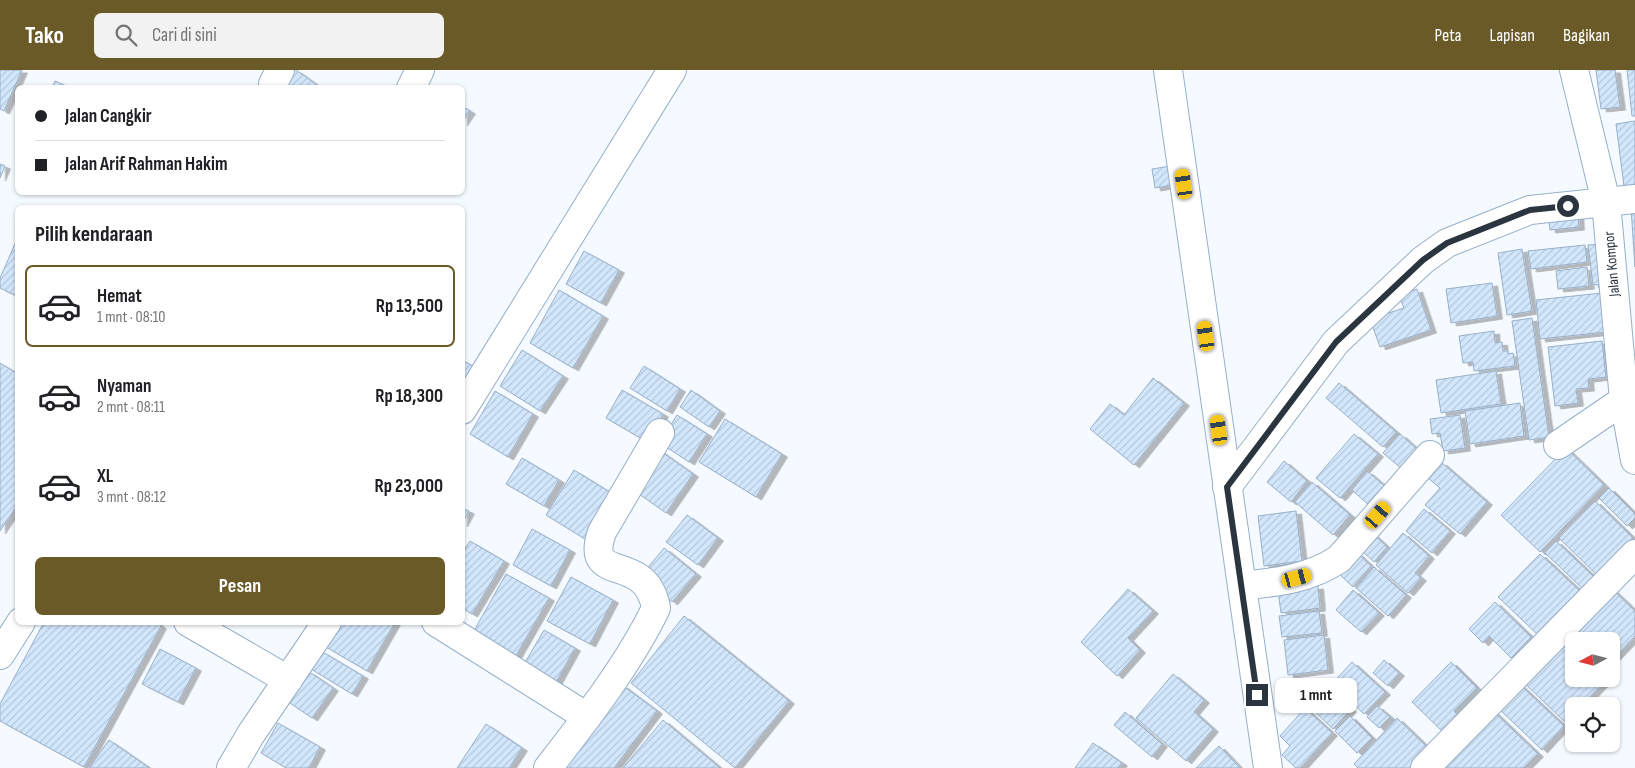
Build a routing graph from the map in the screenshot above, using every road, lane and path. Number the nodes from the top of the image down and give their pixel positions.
1 (420, 70) edge
2 (672, 70) edge
3 (1168, 70) edge
4 (1574, 70) edge
5 (412, 85) edge
6 (1635, 199) edge
7 (1606, 202) junction
8 (1624, 400) junction
9 (465, 405) edge
10 (660, 433) dead end
11 (1558, 445) dead end
12 (1430, 455) dead end
13 (1635, 460) edge
14 (1227, 487) junction
15 (1635, 554) edge
16 (1242, 586) junction
17 (19, 625) edge
18 (193, 625) edge
19 (325, 625) edge
20 (441, 625) edge
21 (0, 655) edge
22 (288, 680) junction
23 (587, 717) junction
24 (231, 768) edge
25 (548, 768) edge
26 (1268, 768) edge
27 (1424, 768) edge

1 - 5 street
2 - 9 street
3 - 14 street
4 - 7 street, Jalan Kompor
6 - 7 street
7 - 8 street, Jalan Kompor
7 - 14 street
8 - 11 street
8 - 13 street, Jalan Kompor
10 - 23 street
12 - 16 street
14 - 16 street
15 - 27 street
16 - 26 street
17 - 21 street
18 - 22 street
19 - 22 street
20 - 23 street
22 - 24 street
23 - 25 street

